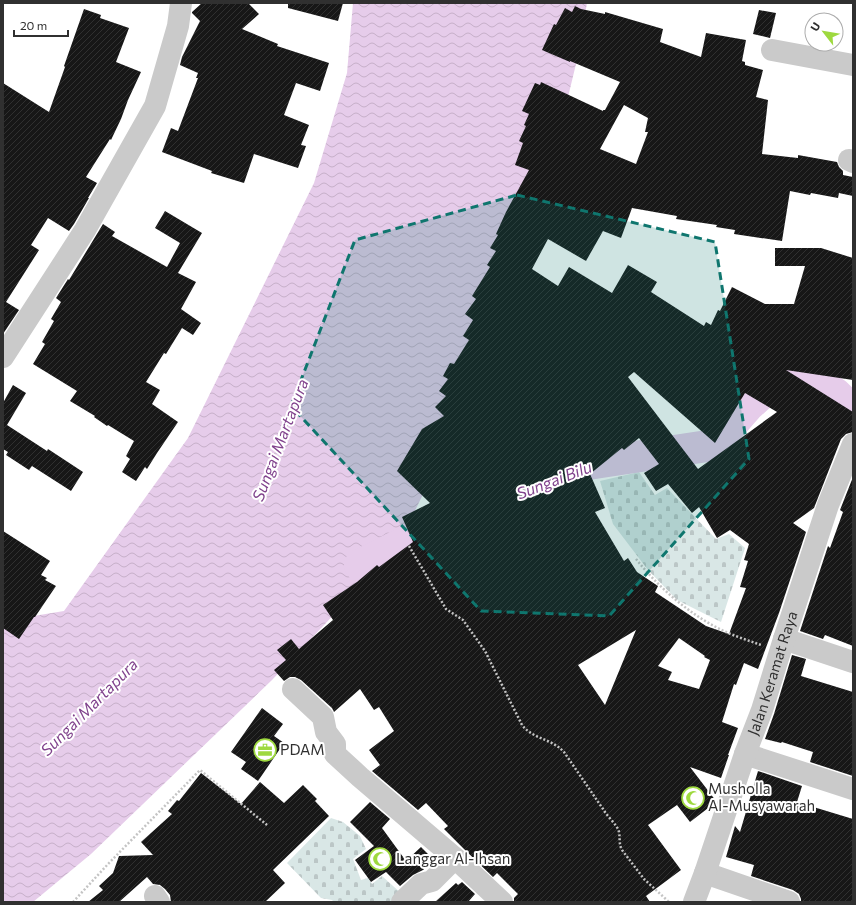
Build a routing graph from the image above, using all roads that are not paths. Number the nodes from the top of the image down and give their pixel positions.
1 (181, 3) edge
2 (772, 50) dead end
3 (853, 65) edge
4 (3, 357) edge
5 (853, 444) edge
6 (782, 645) junction
7 (853, 662) edge
8 (293, 689) dead end
9 (745, 754) junction
10 (853, 789) edge
11 (455, 858) junction
12 (705, 873) junction
13 (402, 902) edge
14 (502, 902) edge
15 (694, 902) edge
16 (789, 902) edge

1 - 4 street
2 - 3 street
5 - 6 street, Jalan Keramat Raya
6 - 7 street
6 - 9 street, Jalan Keramat Raya
8 - 11 street
9 - 10 street
9 - 12 street, Jalan Keramat Raya
11 - 13 street
11 - 14 street
12 - 15 street, Jalan Keramat Raya
12 - 16 street

